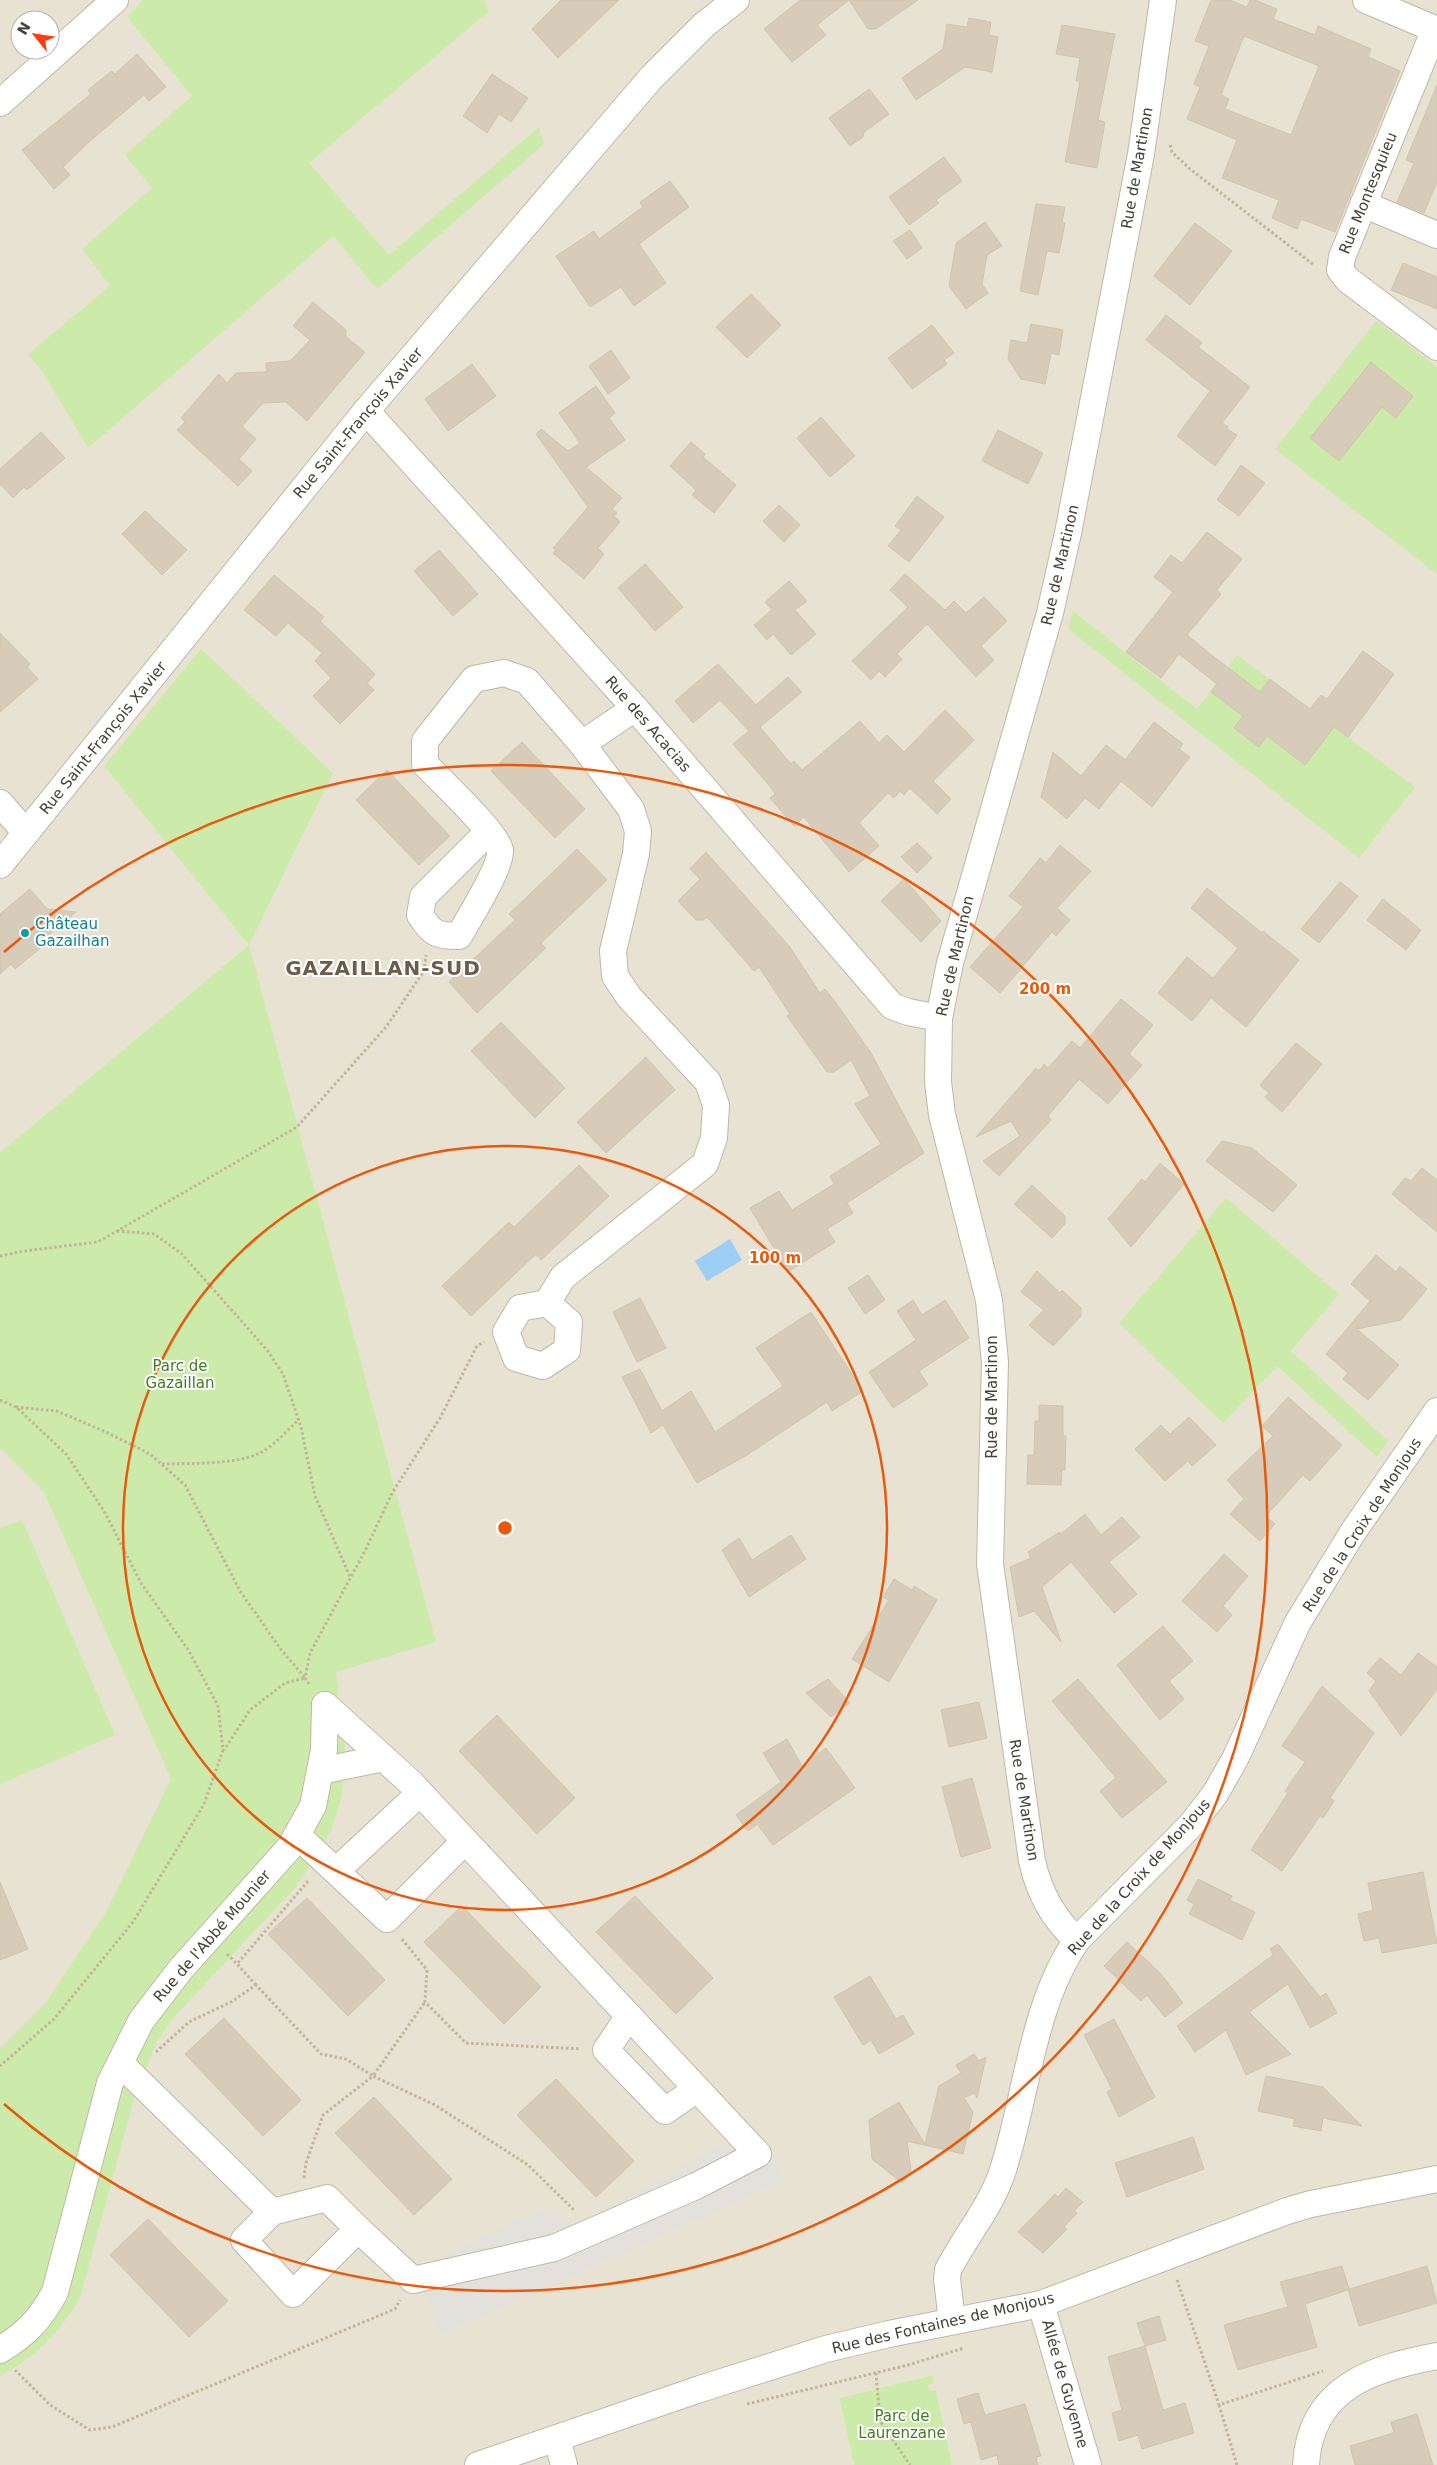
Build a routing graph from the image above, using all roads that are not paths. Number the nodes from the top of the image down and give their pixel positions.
1 (115, 0) edge
2 (736, 0) edge
3 (1163, 0) edge
4 (1366, 0) edge
5 (1436, 29) edge
6 (0, 103) edge
7 (1363, 204) junction
8 (1437, 235) edge
9 (1437, 347) edge
10 (366, 411) junction
11 (635, 708) junction
12 (582, 744) junction
13 (0, 803) edge
14 (488, 832) junction
15 (26, 833) junction
16 (0, 865) edge
17 (939, 1018) junction
18 (547, 1303) junction
19 (1437, 1411) edge
20 (384, 1758) junction
21 (320, 1771) junction
22 (420, 1793) junction
23 (297, 1834) junction
24 (465, 1841) junction
25 (331, 1866) junction
26 (1078, 1940) junction
27 (629, 2016) junction
28 (125, 2069) junction
29 (697, 2089) junction
30 (1437, 2179) edge
31 (272, 2212) junction
32 (358, 2229) junction
33 (1041, 2304) junction
34 (952, 2321) junction
35 (1437, 2356) edge
36 (6, 2359) edge
37 (557, 2439) junction
38 (478, 2465) edge
39 (564, 2465) edge
40 (1088, 2465) edge
41 (1306, 2465) edge

1 - 6 street
2 - 10 street, Rue Saint-François Xavier
3 - 17 street, Rue de Martinon
4 - 5 street
5 - 7 street, Rue Montesquieu
7 - 8 street
7 - 9 street, Rue Montesquieu
10 - 11 street, Rue des Acacias
10 - 15 street, Rue Saint-François Xavier
11 - 12 street
11 - 17 street, Rue des Acacias
12 - 14 street
12 - 18 street
13 - 15 street
14 - 14 street
15 - 16 street, Rue Saint-François Xavier
17 - 26 street, Rue de Martinon
18 - 18 street
19 - 26 street, Rue de la Croix de Monjous
20 - 21 street
20 - 21 street, Rue de l'Abbé Mounier
20 - 22 street
21 - 23 street, Rue de l'Abbé Mounier
22 - 24 street
22 - 25 street
23 - 25 street
23 - 28 street, Rue de l'Abbé Mounier
24 - 25 street
24 - 27 street
26 - 34 street, Rue de la Croix de Monjous
27 - 29 street
27 - 29 street
28 - 31 street
28 - 36 street, Rue de l'Abbé Mounier
29 - 32 street
30 - 33 street, Rue des Fontaines de Monjous
31 - 32 street
31 - 32 street
33 - 34 street, Rue des Fontaines de Monjous
33 - 40 street, Allée de Guyenne
34 - 37 street, Rue des Fontaines de Monjous
35 - 41 street
37 - 38 street, Rue des Fontaines de Monjous
37 - 39 street

